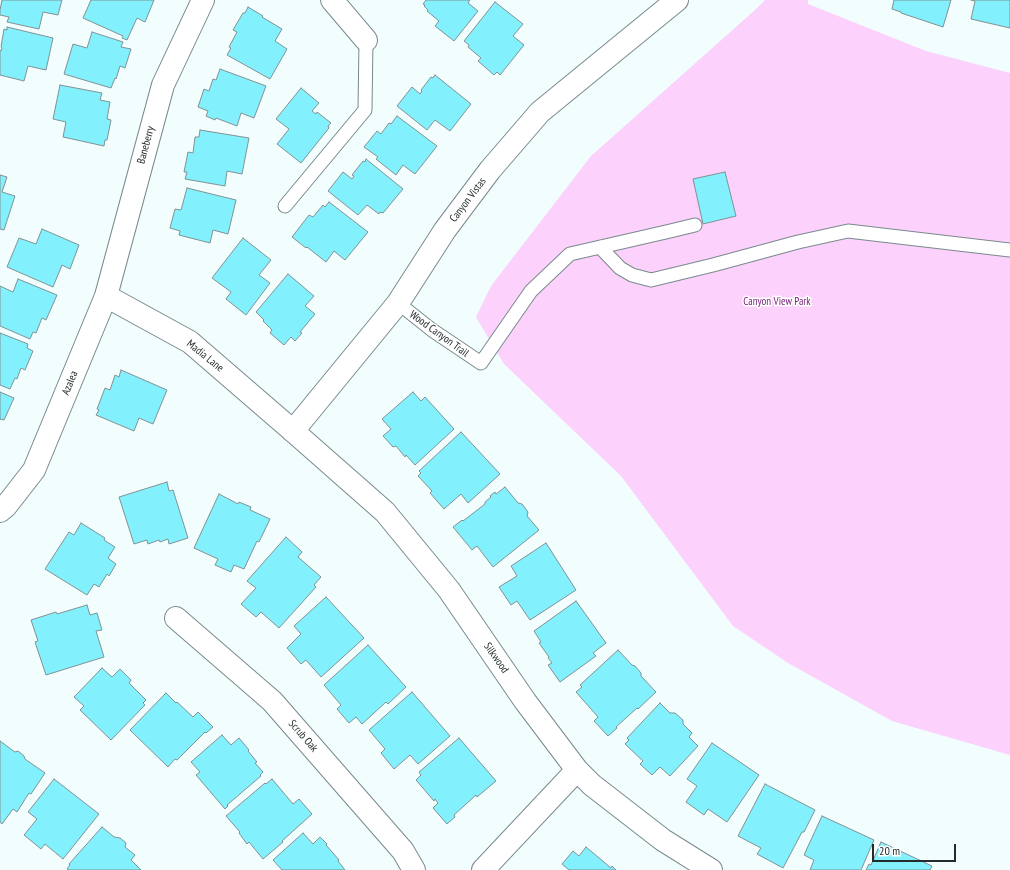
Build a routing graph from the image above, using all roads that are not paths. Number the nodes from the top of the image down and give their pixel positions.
1 (203, 0) edge
2 (332, 0) edge
3 (677, 0) edge
4 (366, 40) joint
5 (285, 206) dead end
6 (695, 224) dead end
7 (600, 247) junction
8 (1010, 250) edge
9 (106, 296) junction
10 (398, 303) junction
11 (293, 431) junction
12 (0, 511) edge
13 (176, 618) dead end
14 (577, 770) junction
15 (414, 870) edge
16 (483, 870) edge
17 (711, 870) edge

1 - 9 street, Baneberry
2 - 4 street
3 - 10 street, Canyon Vistas
4 - 5 lane
6 - 7 lane
7 - 8 lane
7 - 10 lane, Wood Canyon Trail
9 - 11 street, Madia Lane
9 - 12 street, Azalea
10 - 11 street, Canyon Vistas
11 - 14 street, Silkwood
13 - 15 street, Scrub Oak
14 - 16 street
14 - 17 street, Silkwood

